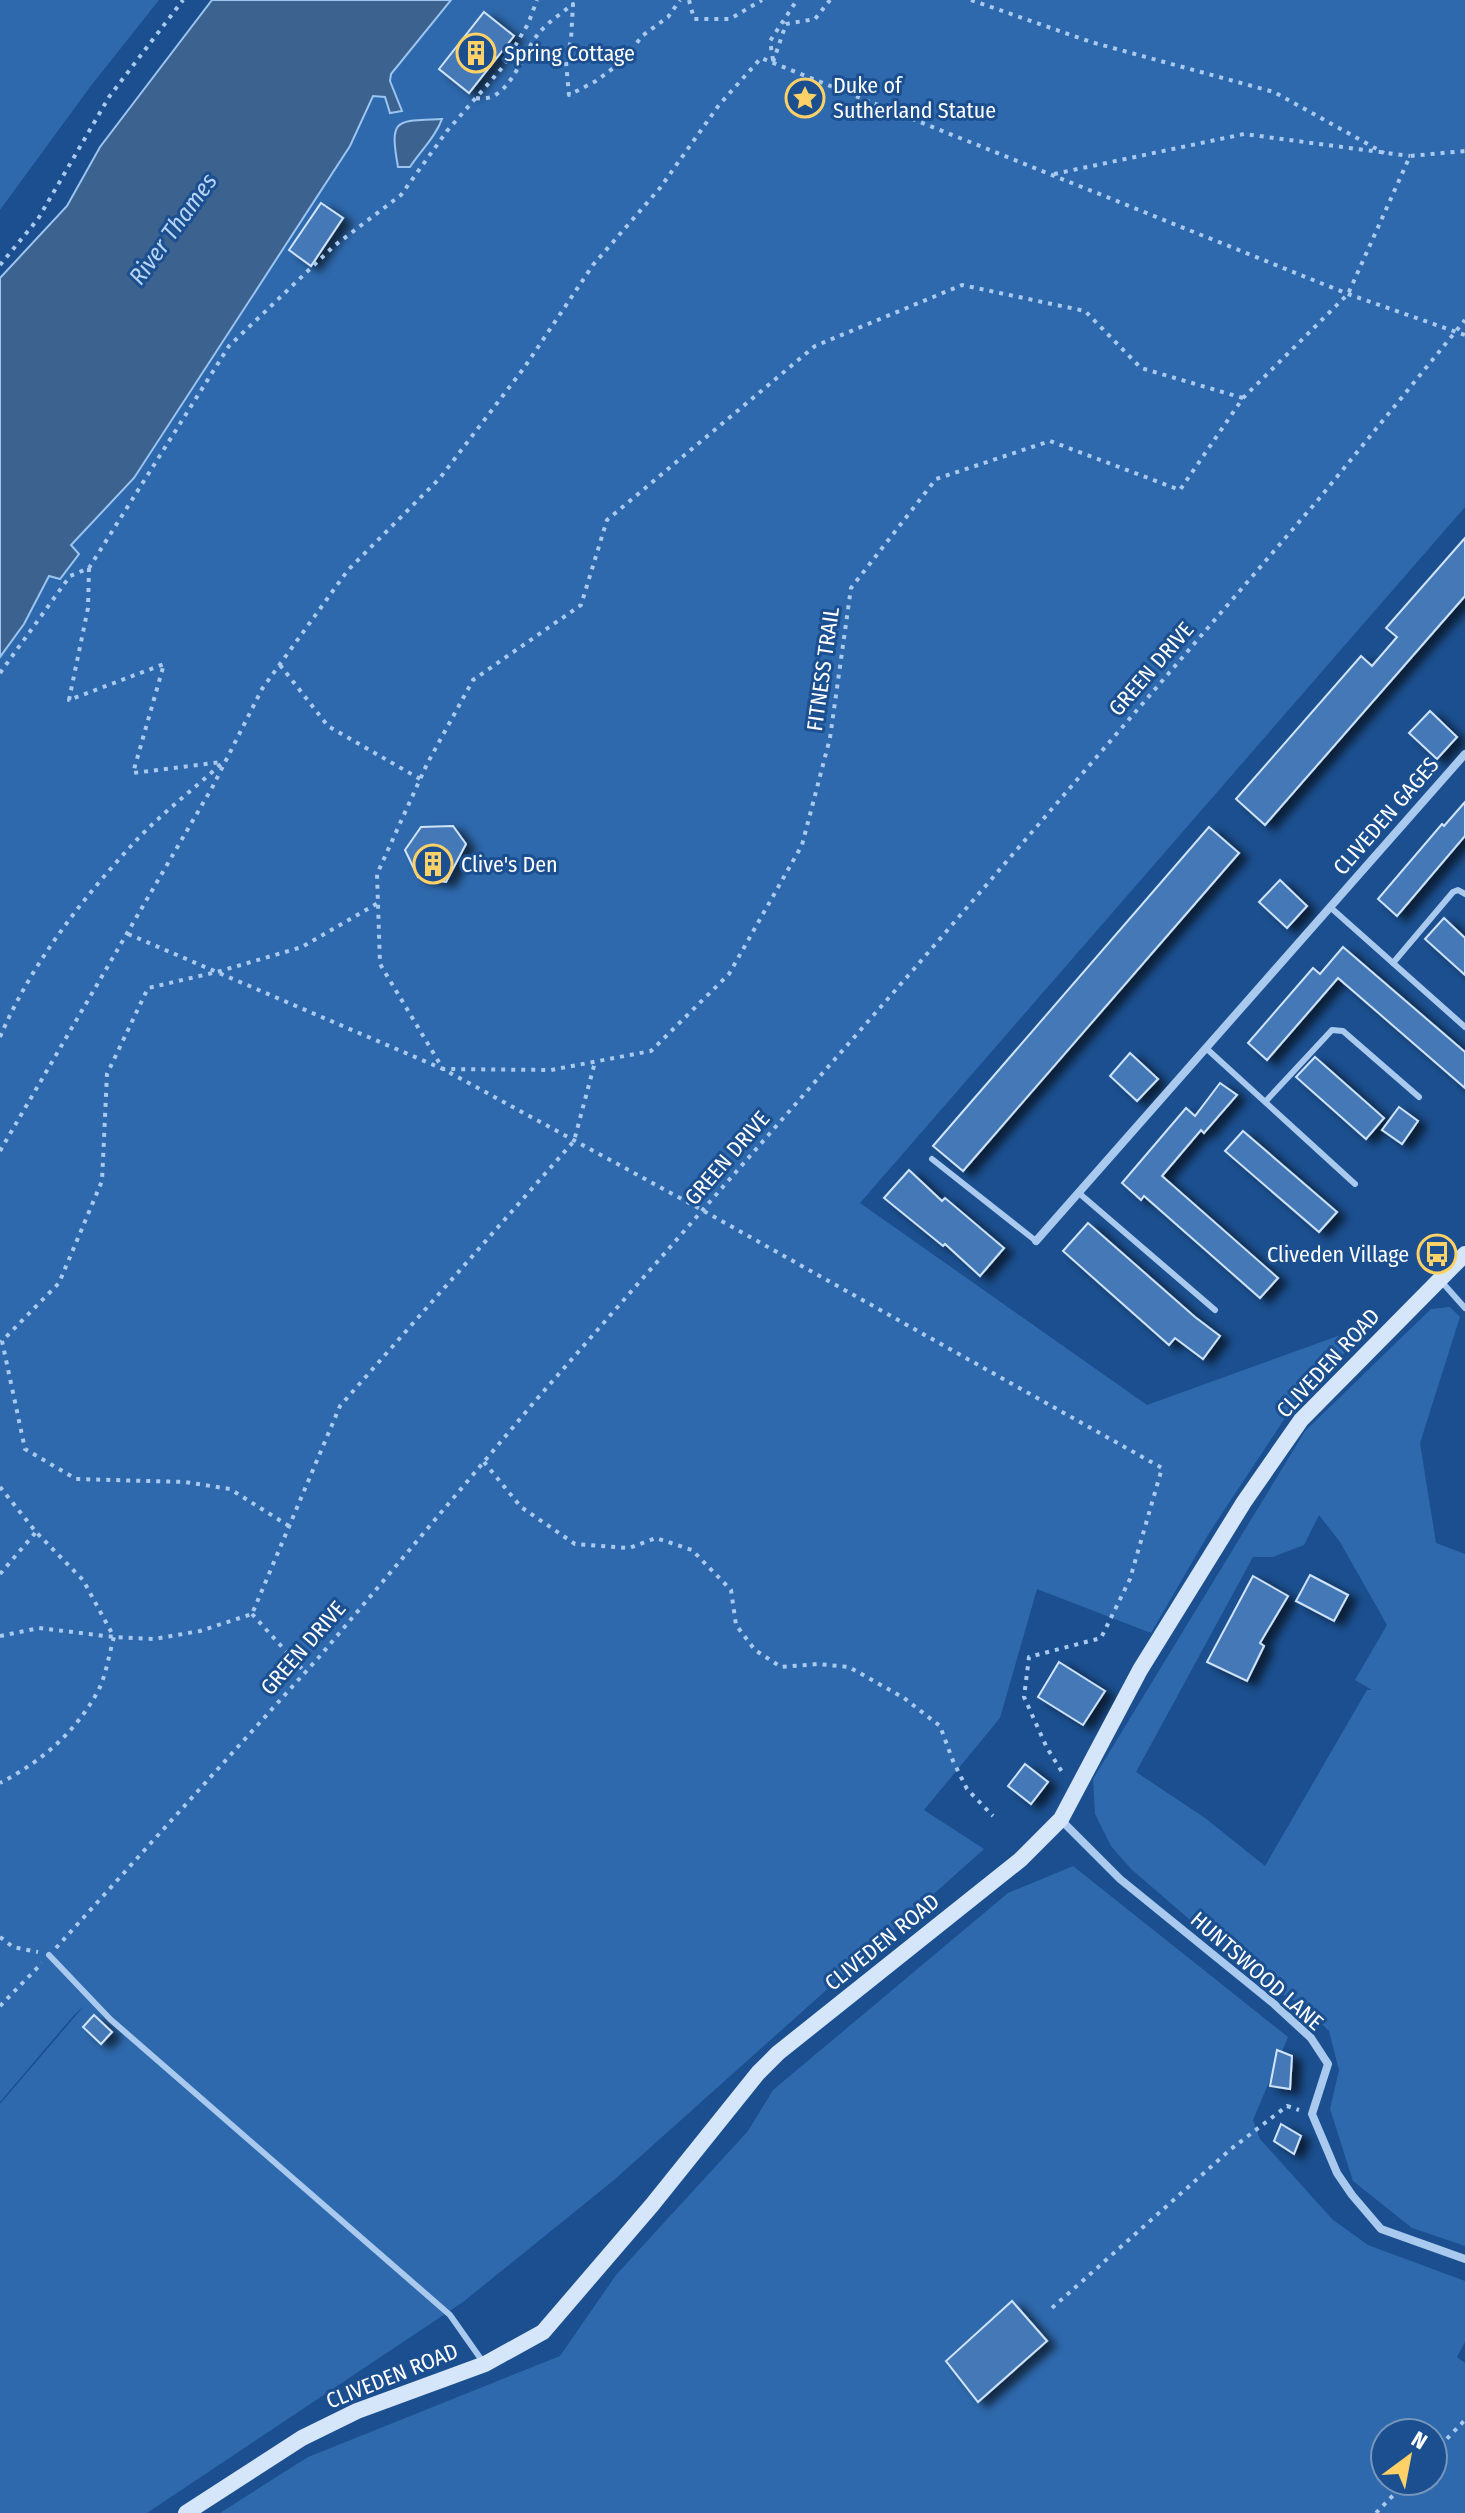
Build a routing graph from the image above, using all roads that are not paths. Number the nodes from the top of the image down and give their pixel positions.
1 (1463, 758) edge
2 (1465, 894) edge
3 (1332, 905) junction
4 (1393, 963) junction
5 (1465, 1027) edge
6 (1207, 1049) junction
7 (1419, 1097) dead end
8 (1266, 1101) junction
9 (932, 1159) dead end
10 (1355, 1184) dead end
11 (1080, 1194) junction
12 (1036, 1241) joint
13 (1465, 1254) edge
14 (1439, 1278) junction
15 (1465, 1308) edge
16 (1215, 1310) dead end
17 (1061, 1819) junction
18 (49, 1955) road end
19 (1465, 2259) edge
20 (485, 2364) junction
21 (186, 2513) edge

1 - 3 street, CLIVEDEN GAGES
2 - 4 lane
3 - 4 lane
3 - 6 street, CLIVEDEN GAGES
4 - 5 lane
6 - 8 lane
6 - 11 street, CLIVEDEN GAGES
7 - 8 lane
8 - 10 lane
9 - 12 lane
11 - 12 street, CLIVEDEN GAGES
11 - 16 lane
13 - 14 street, CLIVEDEN ROAD
14 - 15 lane
14 - 17 street, CLIVEDEN ROAD
17 - 19 street, HUNTSWOOD LANE
17 - 20 street, CLIVEDEN ROAD
18 - 20 lane
20 - 21 street, CLIVEDEN ROAD

